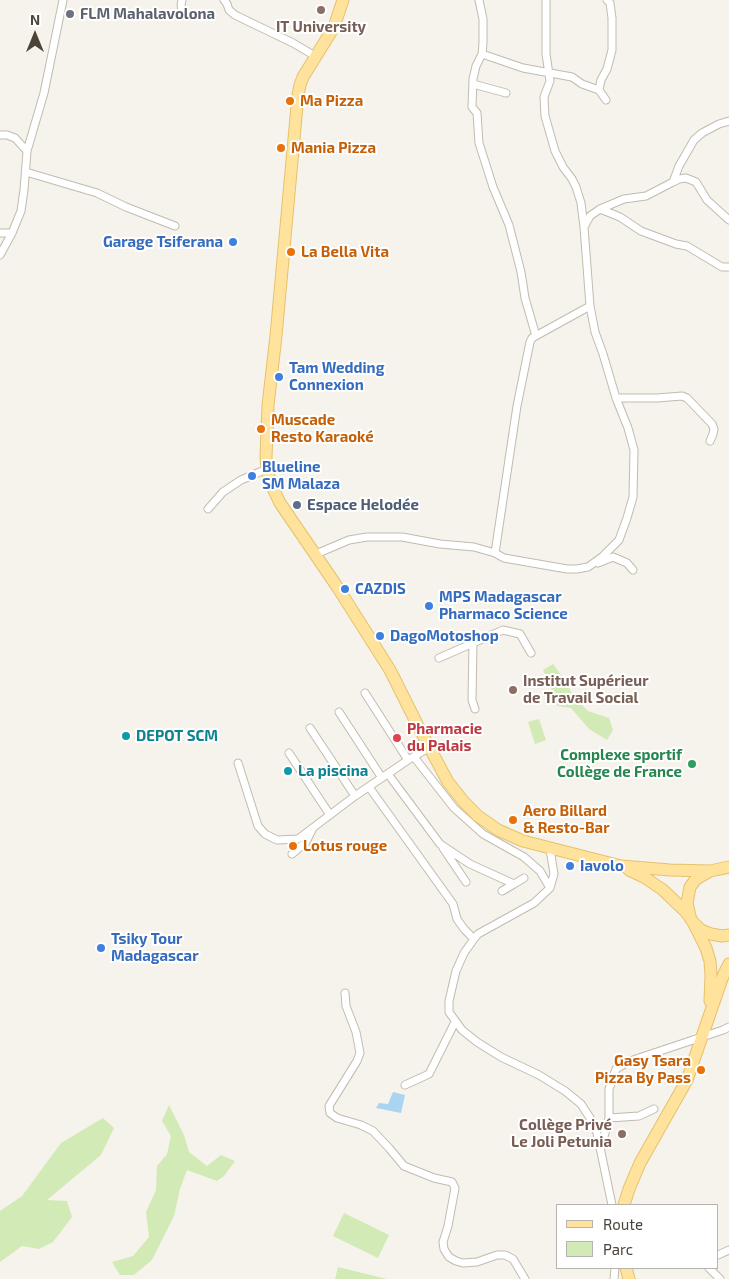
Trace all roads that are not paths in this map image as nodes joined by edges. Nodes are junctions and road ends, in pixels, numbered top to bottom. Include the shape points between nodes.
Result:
1 (63, 0) edge
2 (182, 0) edge
3 (224, 0) edge
4 (343, 0) edge
5 (479, 0) edge
6 (546, 0) edge
7 (608, 0) edge
8 (190, 16) dead end
9 (482, 54) junction
10 (315, 56) junction
11 (549, 74) junction
12 (473, 84) junction
13 (599, 90) junction
14 (506, 93) dead end
15 (606, 100) dead end
16 (729, 121) edge
17 (0, 135) edge
18 (27, 151) junction
19 (26, 172) junction
20 (673, 182) junction
21 (600, 209) junction
22 (729, 220) edge
23 (175, 226) dead end
24 (584, 227) junction
25 (0, 233) edge
26 (12, 233) junction
27 (0, 255) edge
28 (729, 268) edge
29 (590, 306) junction
30 (536, 336) junction
31 (616, 398) junction
32 (710, 441) dead end
33 (267, 469) junction
34 (208, 509) dead end
35 (316, 554) junction
36 (495, 554) junction
37 (588, 567) junction
38 (633, 570) dead end
39 (473, 643) junction
40 (532, 653) dead end
41 (439, 658) dead end
42 (365, 693) dead end
43 (475, 709) dead end
44 (339, 712) dead end
45 (310, 728) dead end
46 (430, 747) junction
47 (289, 753) dead end
48 (411, 758) junction
49 (238, 763) dead end
50 (385, 776) junction
51 (368, 786) junction
52 (355, 796) junction
53 (330, 815) junction
54 (314, 827) junction
55 (440, 844) junction
56 (550, 849) junction
57 (292, 854) dead end
58 (621, 866) junction
59 (722, 869) edge
60 (524, 878) dead end
61 (466, 882) dead end
62 (514, 884) junction
63 (550, 888) junction
64 (502, 891) dead end
65 (692, 920) junction
66 (729, 935) edge
67 (474, 939) junction
68 (729, 964) edge
69 (345, 993) dead end
70 (456, 1022) junction
71 (729, 1027) edge
72 (704, 1032) junction
73 (404, 1085) dead end
74 (654, 1109) dead end
75 (609, 1118) junction
76 (600, 1149) junction
77 (612, 1204) edge
78 (624, 1204) edge
79 (710, 1269) edge
80 (525, 1279) edge
81 (720, 1279) edge

1 - 18 street via 44,93
2 - 8 street via 182,10
3 - 10 street via 235,15
4 - 10 main road via 334,27
5 - 9 street via 483,19
6 - 11 street
7 - 13 street via 612,18 612,50
9 - 11 street
9 - 12 street
10 - 33 main road via 303,77 298,95 268,405
11 - 13 street via 572,77
11 - 24 street via 544,97 545,116 555,152 576,187
12 - 14 street
12 - 30 street via 472,107 476,113 479,143 509,225
13 - 15 street
16 - 20 street via 718,124 694,140
17 - 18 street via 15,138
18 - 19 street
19 - 23 street via 97,193
19 - 26 street via 21,211
20 - 21 street via 646,196
20 - 22 street via 686,178 696,182 707,200
21 - 24 street via 590,216
21 - 28 street via 641,231 687,246
24 - 29 street
25 - 26 street
26 - 27 street
29 - 30 street
29 - 31 street
30 - 36 street via 530,342 517,406
31 - 32 street via 687,398 712,424 714,429
31 - 37 street via 634,450 633,497 618,540
33 - 34 street via 240,480 223,492
33 - 35 main road via 280,502
35 - 36 street via 349,540 382,536 474,547
35 - 46 main road via 390,670
36 - 37 street via 568,569
37 - 38 street via 614,557
39 - 40 street via 503,630 520,634
39 - 41 street
39 - 43 street via 472,700
42 - 48 street
44 - 50 street
45 - 52 street
46 - 48 street
46 - 56 main road via 448,782 478,816 510,836
47 - 53 street
48 - 50 street
48 - 63 street via 454,808 482,834 524,857 540,871
49 - 54 street via 258,826 265,834 277,840 298,839
50 - 51 street
50 - 55 street
51 - 52 street
51 - 67 street via 453,904 457,918
52 - 53 street
53 - 54 street
54 - 57 street via 306,842
55 - 61 street
55 - 62 street via 470,864
56 - 58 main road
56 - 63 street via 554,874
58 - 59 main road
58 - 65 main road via 663,890
59 - 65 main road via 705,872 688,892 687,908
60 - 62 street
62 - 64 street
63 - 67 street via 534,903
65 - 66 main road via 701,930
65 - 72 main road via 706,948 711,975 711,996
67 - 70 street via 464,953 451,987 449,1012
68 - 72 main road
69 - 80 street via 360,1054 329,1106 330,1113 373,1131 404,1166 452,1182 454,1188 443,1242 449,1257 463,1263 505,1255 514,1259
70 - 73 street via 429,1074
70 - 76 street via 477,1042 539,1075 581,1104 592,1121
71 - 72 street
72 - 75 street via 616,1069 609,1089
72 - 78 main road via 687,1080 640,1162
74 - 75 street via 639,1116
75 - 76 street
76 - 77 street
79 - 81 street

